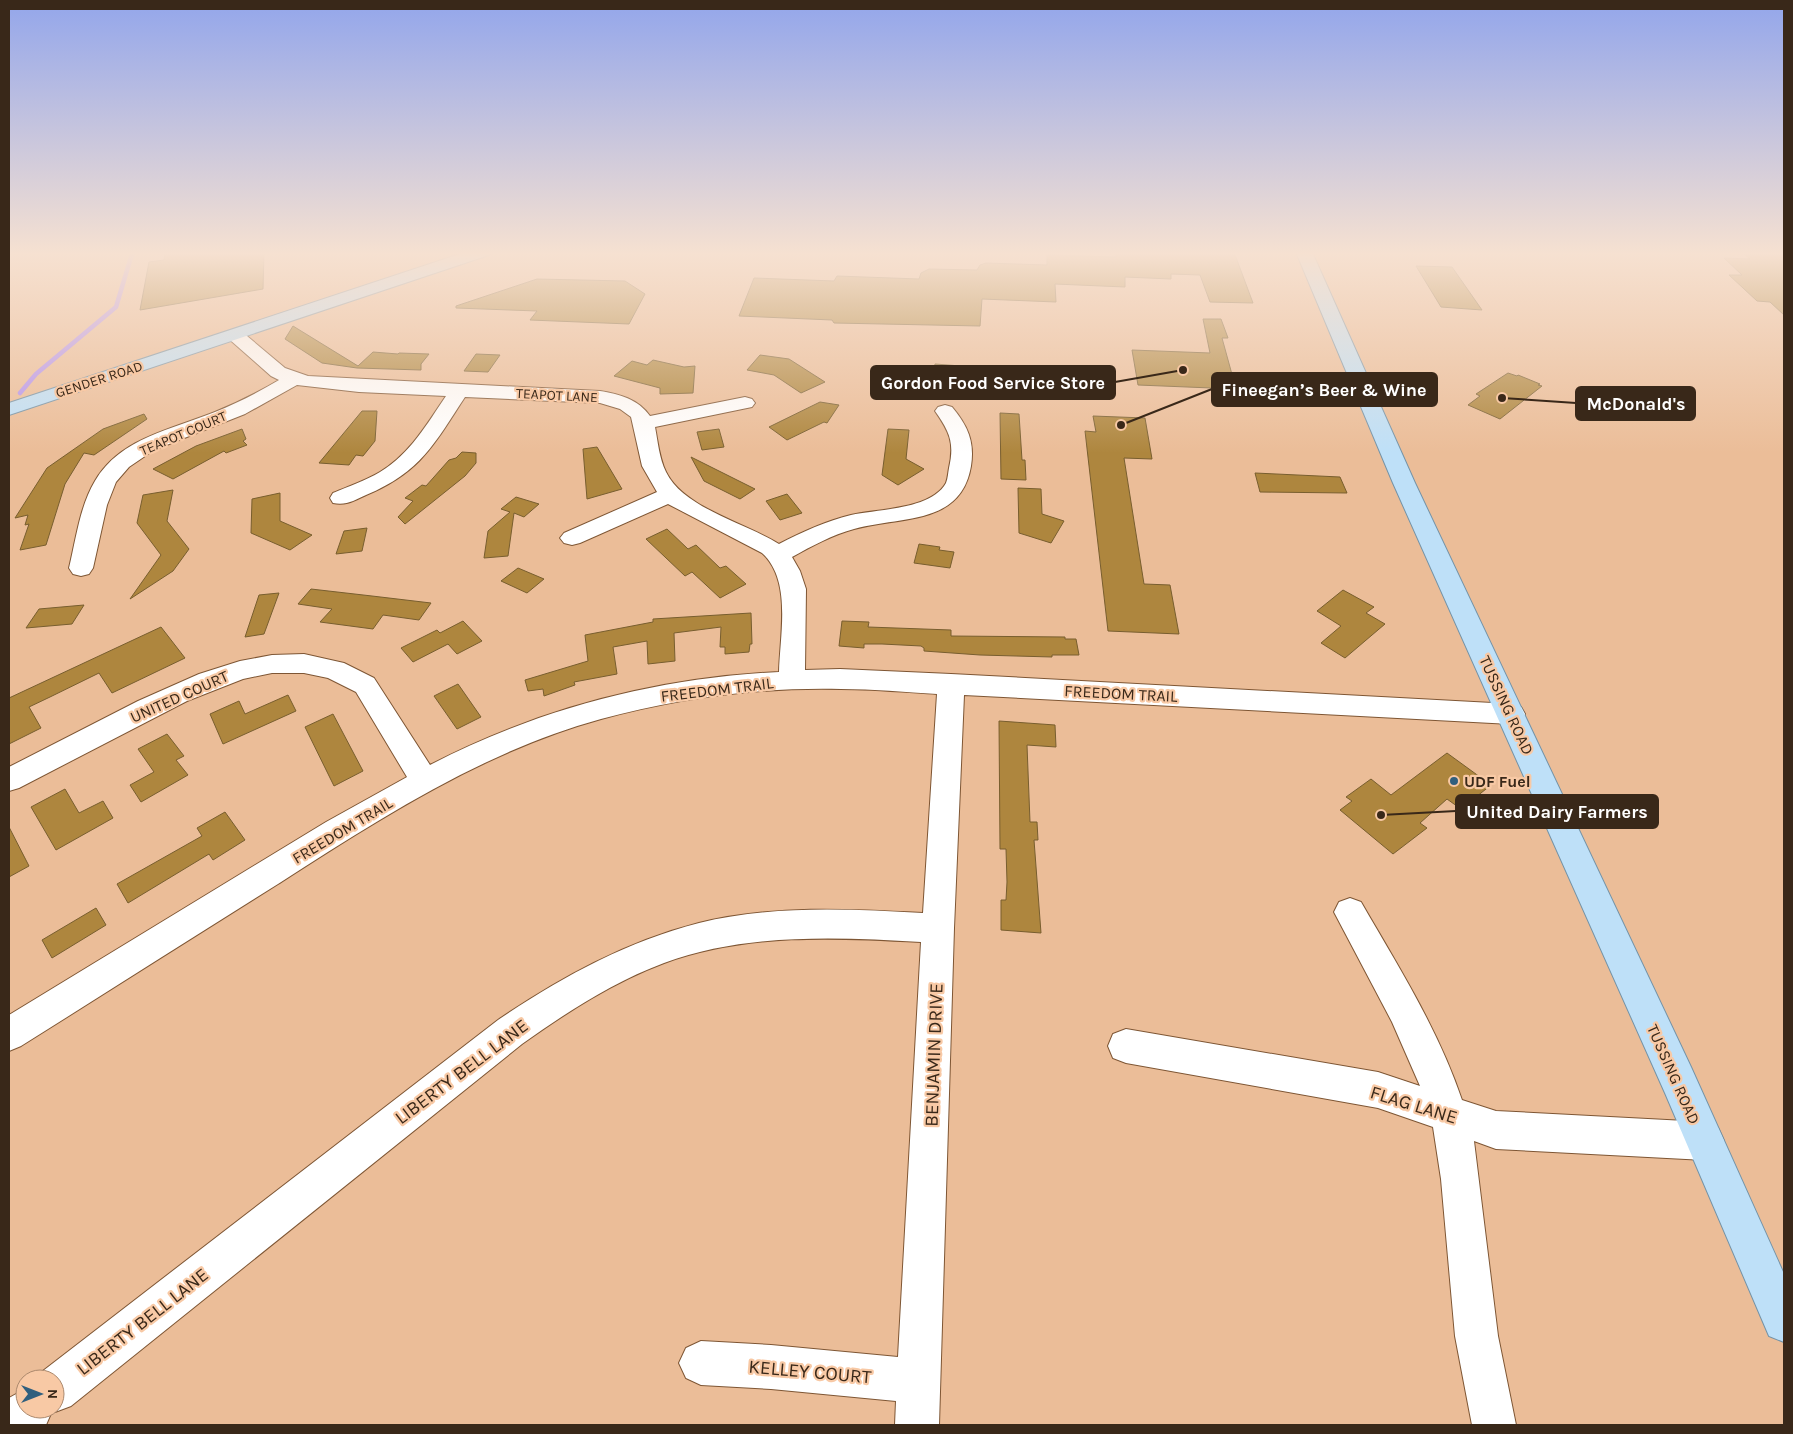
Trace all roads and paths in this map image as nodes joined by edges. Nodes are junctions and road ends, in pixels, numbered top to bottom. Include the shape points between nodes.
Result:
1 (280, 319) edge
2 (1333, 319) edge
3 (234, 334) junction
4 (294, 379) junction
5 (460, 390) junction
6 (745, 403) dead end
7 (9, 409) edge
8 (945, 411) dead end
9 (643, 422) junction
10 (669, 495) junction
11 (341, 498) dead end
12 (945, 499) junction
13 (964, 511) dead end
14 (572, 538) dead end
15 (778, 554) junction
16 (81, 568) dead end
17 (792, 680) junction
18 (951, 684) junction
19 (1511, 714) junction
20 (9, 780) edge
21 (424, 780) junction
22 (1350, 912) dead end
23 (938, 928) junction
24 (9, 1034) edge
25 (1126, 1046) dead end
26 (1448, 1114) junction
27 (1705, 1141) junction
28 (1784, 1322) edge
29 (701, 1363) dead end
30 (919, 1381) junction
31 (65, 1382) edge
32 (917, 1425) edge
33 (1494, 1425) edge

1 - 3 main road, GENDER ROAD
2 - 19 main road, TUSSING ROAD via 1404,483
3 - 4 street, TEAPOT LANE via 266,363
3 - 7 main road, GENDER ROAD
4 - 5 street, TEAPOT LANE
4 - 16 street, TEAPOT COURT via 240,410 164,439 122,462 101,489
5 - 9 street, TEAPOT LANE via 602,397 632,408
5 - 11 street via 406,463 388,476
6 - 9 street
8 - 12 street via 962,435 959,482
9 - 10 street via 652,467
10 - 14 street
10 - 15 street
12 - 13 street
12 - 15 street via 919,510 852,522
15 - 17 street via 791,576 794,589
17 - 18 street, FREEDOM TRAIL
17 - 21 street, FREEDOM TRAIL via 709,687 628,702 558,723
18 - 19 street, FREEDOM TRAIL
18 - 23 street, BENJAMIN DRIVE
19 - 27 main road, TUSSING ROAD
20 - 21 street, UNITED COURT via 198,685 254,667 293,663 326,667 354,677 365,685
21 - 24 street, FREEDOM TRAIL
22 - 26 street via 1422,1042
23 - 30 street, BENJAMIN DRIVE
23 - 31 street, LIBERTY BELL LANE via 849,923 759,926 713,934 643,956 605,973 510,1032
25 - 26 street, FLAG LANE via 1378,1090
26 - 27 street, FLAG LANE via 1496,1130
26 - 33 street via 1459,1167 1472,1316
27 - 28 main road, TUSSING ROAD
29 - 30 street, KELLEY COURT
30 - 32 street, BENJAMIN DRIVE

